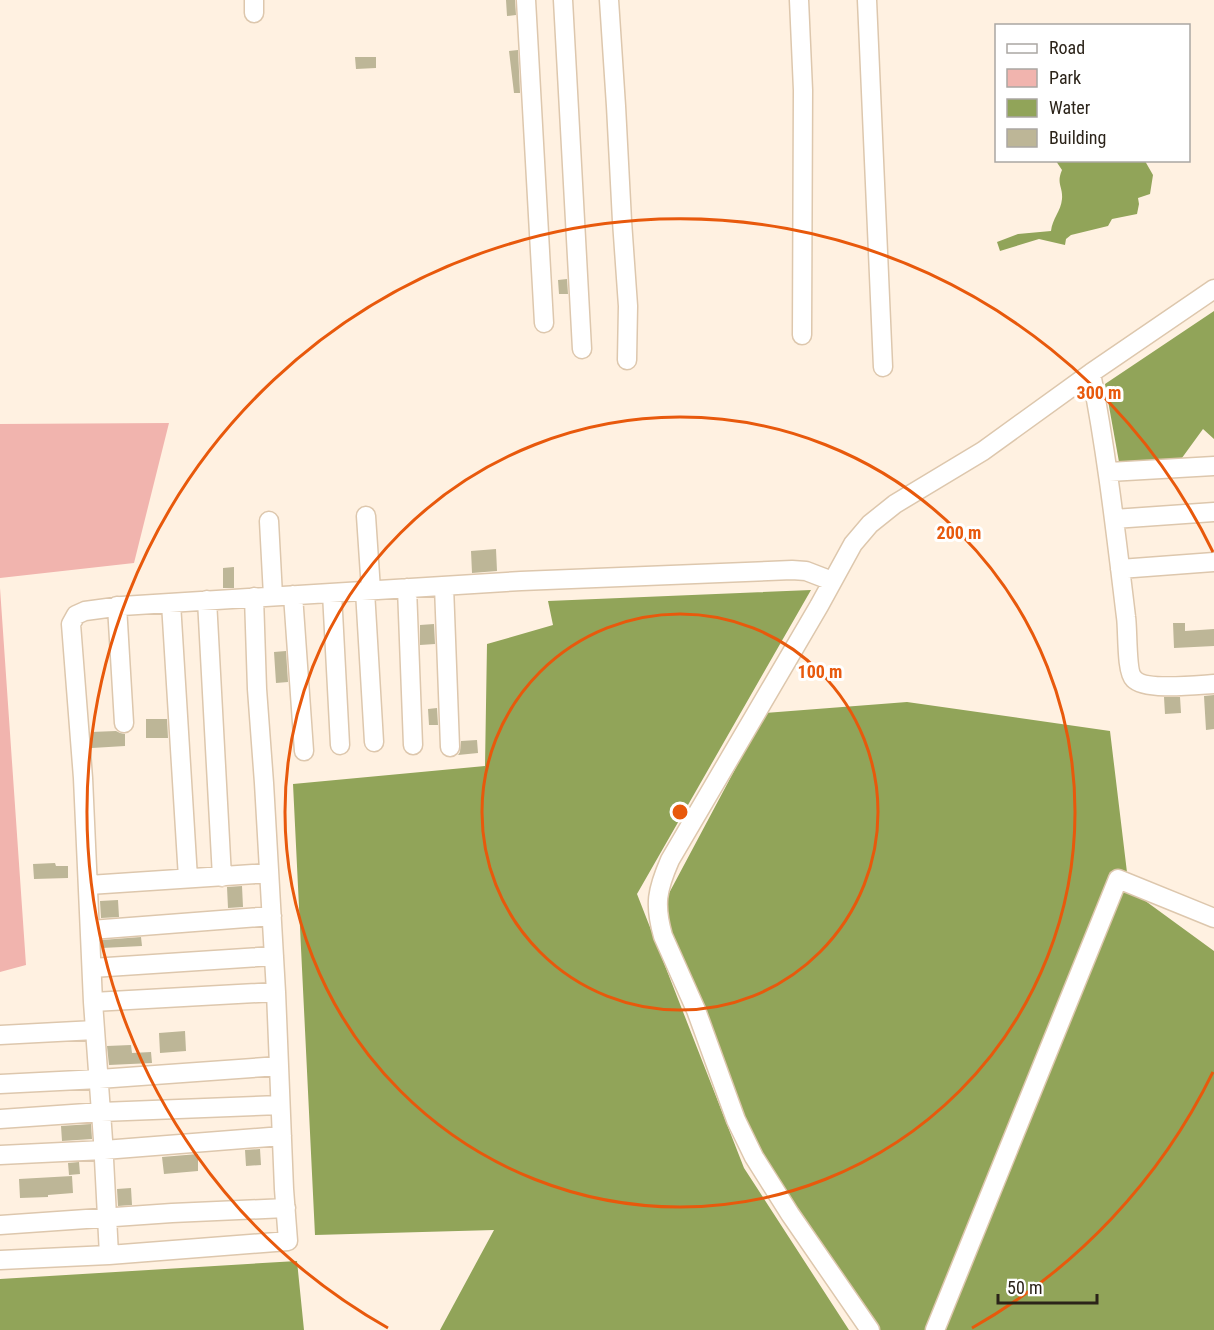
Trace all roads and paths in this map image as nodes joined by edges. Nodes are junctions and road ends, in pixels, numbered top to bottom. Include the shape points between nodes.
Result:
1 (526, 0) edge
2 (563, 0) edge
3 (609, 0) edge
4 (799, 0) edge
5 (867, 0) edge
6 (1214, 289) edge
7 (544, 323) dead end
8 (802, 335) dead end
9 (582, 349) dead end
10 (627, 360) dead end
11 (883, 367) dead end
12 (1091, 373) junction
13 (1214, 466) edge
14 (1108, 472) junction
15 (1214, 512) edge
16 (366, 516) dead end
17 (1114, 519) junction
18 (268, 521) dead end
19 (1214, 562) edge
20 (1120, 569) junction
21 (832, 580) junction
22 (444, 586) junction
23 (407, 588) junction
24 (368, 591) junction
25 (332, 593) junction
26 (293, 595) junction
27 (273, 596) junction
28 (254, 597) junction
29 (207, 600) junction
30 (171, 603) junction
31 (117, 606) junction
32 (1214, 684) edge
33 (124, 723) dead end
34 (374, 742) dead end
35 (340, 745) dead end
36 (413, 745) dead end
37 (450, 747) dead end
38 (304, 752) dead end
39 (269, 873) junction
40 (222, 877) junction
41 (188, 878) junction
42 (89, 885) junction
43 (272, 916) junction
44 (1214, 918) edge
45 (91, 930) junction
46 (274, 956) junction
47 (92, 968) junction
48 (276, 992) junction
49 (93, 1002) junction
50 (95, 1030) junction
51 (0, 1035) edge
52 (279, 1066) junction
53 (99, 1079) junction
54 (0, 1084) edge
55 (280, 1105) junction
56 (101, 1112) junction
57 (0, 1119) edge
58 (282, 1137) junction
59 (104, 1150) junction
60 (0, 1155) edge
61 (286, 1208) junction
62 (107, 1217) junction
63 (0, 1225) edge
64 (109, 1255) junction
65 (0, 1260) edge
66 (870, 1330) edge
67 (935, 1330) edge

1 - 7 street
2 - 9 street
3 - 10 street via 628,306
4 - 8 street via 803,90
5 - 11 street
6 - 12 street
12 - 14 street
12 - 21 street via 983,451 895,504 853,544
13 - 14 street
14 - 17 street
15 - 17 street
16 - 24 street
17 - 20 street
18 - 27 street
19 - 20 street
20 - 32 street via 1131,677 1149,686
21 - 22 street via 806,571 772,570
21 - 66 street via 670,860 659,885 658,899 663,936 754,1157
22 - 23 street
22 - 37 street
23 - 24 street
23 - 36 street
24 - 25 street
24 - 34 street
25 - 26 street
25 - 35 street
26 - 27 street
26 - 38 street
27 - 28 street
28 - 29 street
28 - 39 street
29 - 30 street
29 - 40 street
30 - 31 street
30 - 41 street
31 - 33 street
31 - 42 street via 85,611 76,615 72,624
39 - 40 street
39 - 43 street
40 - 41 street
41 - 42 street
42 - 45 street
43 - 45 street
43 - 46 street
44 - 67 street via 1118,879
45 - 47 street
46 - 47 street
46 - 48 street
47 - 49 street
48 - 49 street
48 - 52 street
49 - 50 street
50 - 51 street
50 - 53 street
52 - 53 street
52 - 55 street
53 - 54 street
53 - 56 street
55 - 56 street
55 - 58 street
56 - 57 street
56 - 59 street
58 - 59 street
58 - 61 street
59 - 60 street
59 - 62 street
61 - 62 street
61 - 64 street via 288,1240
62 - 63 street
62 - 64 street
64 - 65 street

